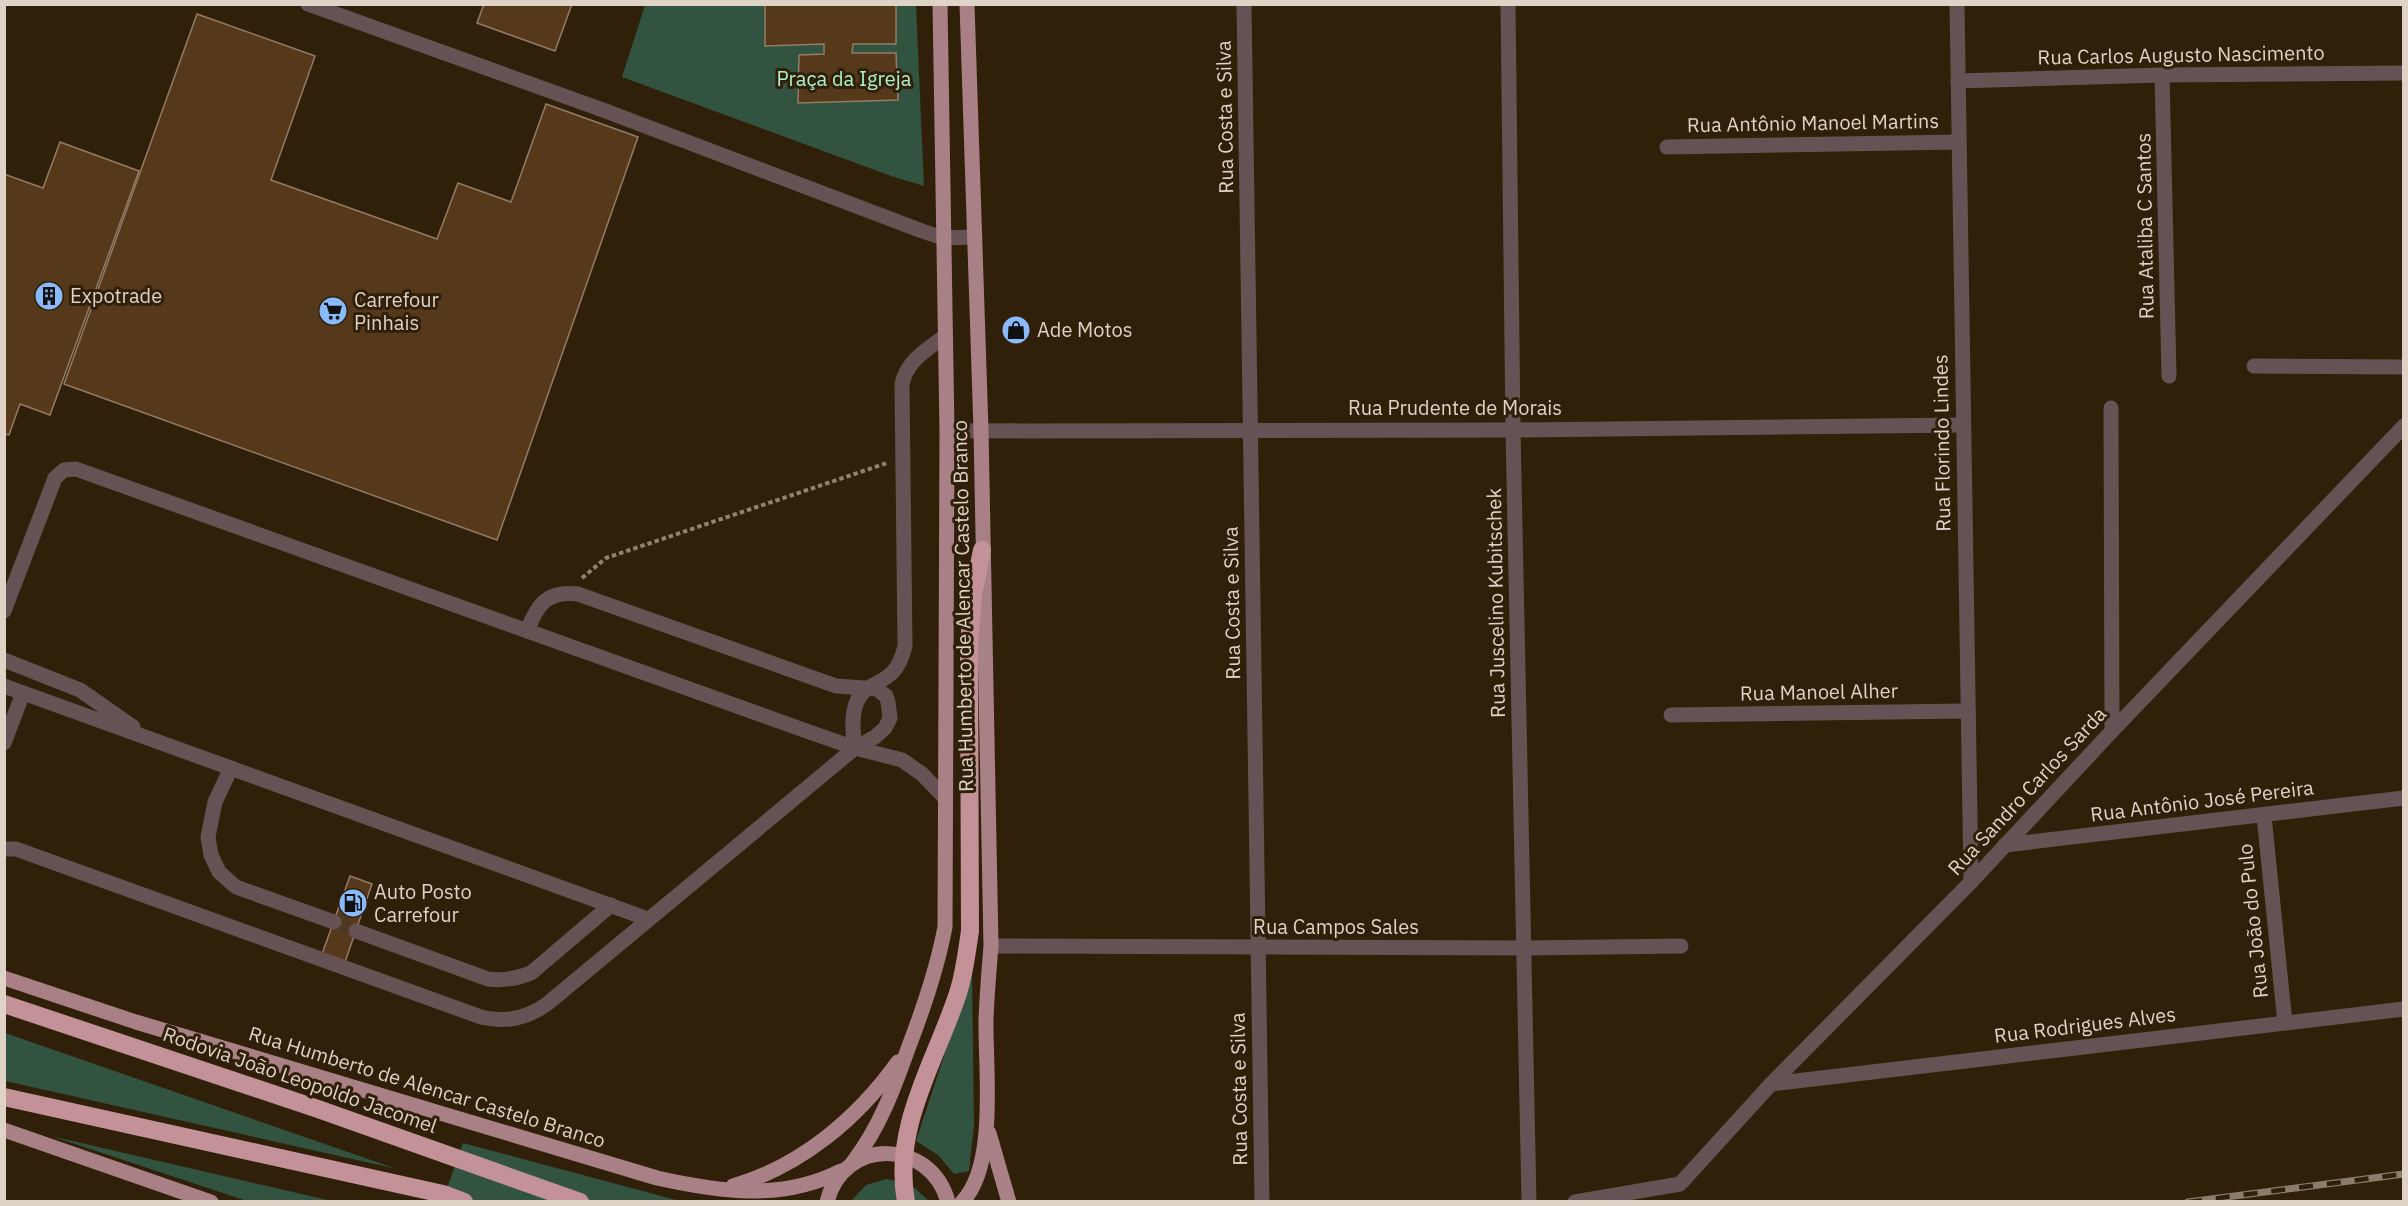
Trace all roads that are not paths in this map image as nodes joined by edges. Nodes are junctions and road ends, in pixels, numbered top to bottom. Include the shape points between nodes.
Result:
1 (308, 4) edge
2 (940, 4) edge
3 (968, 4) edge
4 (1244, 4) edge
5 (1508, 4) edge
6 (1957, 4) edge
7 (2403, 73) edge
8 (2162, 75) junction
9 (1958, 81) junction
10 (1959, 142) junction
11 (1666, 147) dead end
12 (975, 237) junction
13 (944, 238) junction
14 (945, 336) junction
15 (2254, 366) dead end
16 (2403, 367) edge
17 (2169, 376) dead end
18 (2111, 408) dead end
19 (1963, 425) junction
20 (2403, 426) edge
21 (981, 430) junction
22 (1251, 430) junction
23 (1513, 430) junction
24 (947, 431) junction
25 (982, 549) junction
26 (4, 611) edge
27 (527, 631) junction
28 (4, 660) edge
29 (4, 686) edge
30 (868, 688) junction
31 (23, 693) junction
32 (1967, 711) junction
33 (1671, 715) dead end
34 (2112, 731) junction
35 (150, 739) junction
36 (4, 742) edge
37 (855, 748) junction
38 (231, 768) junction
39 (945, 798) junction
40 (2403, 798) edge
41 (2264, 816) junction
42 (2006, 844) junction
43 (4, 849) edge
44 (1971, 882) junction
45 (611, 905) junction
46 (648, 918) junction
47 (334, 922) tunnel mouth
48 (356, 931) tunnel mouth
49 (991, 946) junction
50 (1681, 946) dead end
51 (1257, 948) junction
52 (1525, 948) junction
53 (7, 978) edge
54 (4, 1004) edge
55 (2403, 1009) edge
56 (2285, 1023) junction
57 (909, 1046) junction
58 (1771, 1084) junction
59 (4, 1097) edge
60 (987, 1122) junction
61 (4, 1130) edge
62 (847, 1167) junction
63 (719, 1189) junction
64 (211, 1202) edge
65 (464, 1202) edge
66 (580, 1202) edge
67 (827, 1202) edge
68 (906, 1202) edge
69 (948, 1202) edge
70 (962, 1202) edge
71 (1009, 1202) edge
72 (1262, 1202) edge
73 (1528, 1202) edge
74 (1575, 1202) edge

1 - 13 street
2 - 13 main road, Rua Humberto de Alencar Castelo Branco
3 - 12 main road, Rua Humberto de Alencar Castelo Branco
4 - 22 street, Rua Costa e Silva
5 - 23 street, Rua Juscelino Kubitschek
6 - 9 street, Rua Florindo Lindes
7 - 8 street, Rua Carlos Augusto Nascimento
8 - 9 street, Rua Carlos Augusto Nascimento
8 - 17 street, Rua Ataliba C Santos
9 - 10 street, Rua Florindo Lindes
10 - 11 street, Rua Antônio Manoel Martins
10 - 19 street, Rua Florindo Lindes
12 - 13 street
12 - 21 main road, Rua Humberto de Alencar Castelo Branco
13 - 14 main road, Rua Humberto de Alencar Castelo Branco
14 - 24 main road, Rua Humberto de Alencar Castelo Branco
14 - 30 street via 908,366 902,384 905,646 893,674
15 - 16 street
18 - 34 street
19 - 23 street, Rua Prudente de Morais
19 - 32 street, Rua Florindo Lindes
20 - 34 street, Rua Sandro Carlos Sarda
21 - 22 street, Rua Prudente de Morais
21 - 24 street, Rua Prudente de Morais
21 - 25 main road, Rua Humberto de Alencar Castelo Branco
22 - 23 street, Rua Prudente de Morais
22 - 51 street, Rua Costa e Silva
23 - 52 street, Rua Juscelino Kubitschek
24 - 39 main road, Rua Humberto de Alencar Castelo Branco
25 - 49 main road, Rua Humberto de Alencar Castelo Branco
25 - 68 highway, bridge via 969,643 967,951 959,989 911,1113 902,1165
26 - 27 street via 52,484 59,473 70,469 83,470
27 - 30 street via 538,607 564,593 590,598 836,686
27 - 37 street
28 - 35 street via 80,690
29 - 31 street
30 - 37 street via 853,714
30 - 37 street via 878,689 886,696 890,718 881,733
31 - 35 street
31 - 36 street
32 - 33 street, Rua Manoel Alher
32 - 44 street, Rua Florindo Lindes
34 - 42 street, Rua Sandro Carlos Sarda
35 - 38 street
37 - 39 street via 891,756 912,766
37 - 46 street
38 - 45 street
38 - 47 street via 215,802 208,837 219,872 236,887
39 - 57 main road, Rua Humberto de Alencar Castelo Branco via 945,927 931,988
40 - 41 street, Rua Antônio José Pereira
41 - 42 street, Rua Antônio José Pereira
41 - 56 street, Rua João do Pulo
42 - 44 street, Rua Sandro Carlos Sarda
43 - 46 street via 16,849 495,1020 518,1019 541,1008
44 - 58 street, Rua Sandro Carlos Sarda
45 - 46 street
45 - 48 street via 531,973 516,979 488,979
49 - 51 street, Rua Campos Sales
49 - 60 main road, Rua Humberto de Alencar Castelo Branco via 986,1019
50 - 52 street, Rua Campos Sales
51 - 52 street, Rua Campos Sales
51 - 72 street, Rua Costa e Silva
52 - 73 street, Rua Juscelino Kubitschek
53 - 63 main road, Rua Humberto de Alencar Castelo Branco via 532,1142 657,1178
54 - 66 highway, Rodovia João Leopoldo Jacomel
55 - 56 street, Rua Rodrigues Alves
56 - 58 street, Rua Rodrigues Alves
57 - 62 main road, Rua Humberto de Alencar Castelo Branco via 892,1095 873,1133
57 - 63 main road via 854,1114 803,1155 767,1174
58 - 74 street, Rua Sandro Carlos Sarda via 1680,1184
59 - 65 highway via 443,1194
60 - 70 main road, Rua Humberto de Alencar Castelo Branco via 978,1173
60 - 71 main road
61 - 64 main road
62 - 63 main road, Rua Humberto de Alencar Castelo Branco via 806,1186 789,1189
62 - 67 main road via 831,1186
62 - 69 main road via 865,1156 911,1158 935,1174 944,1186

